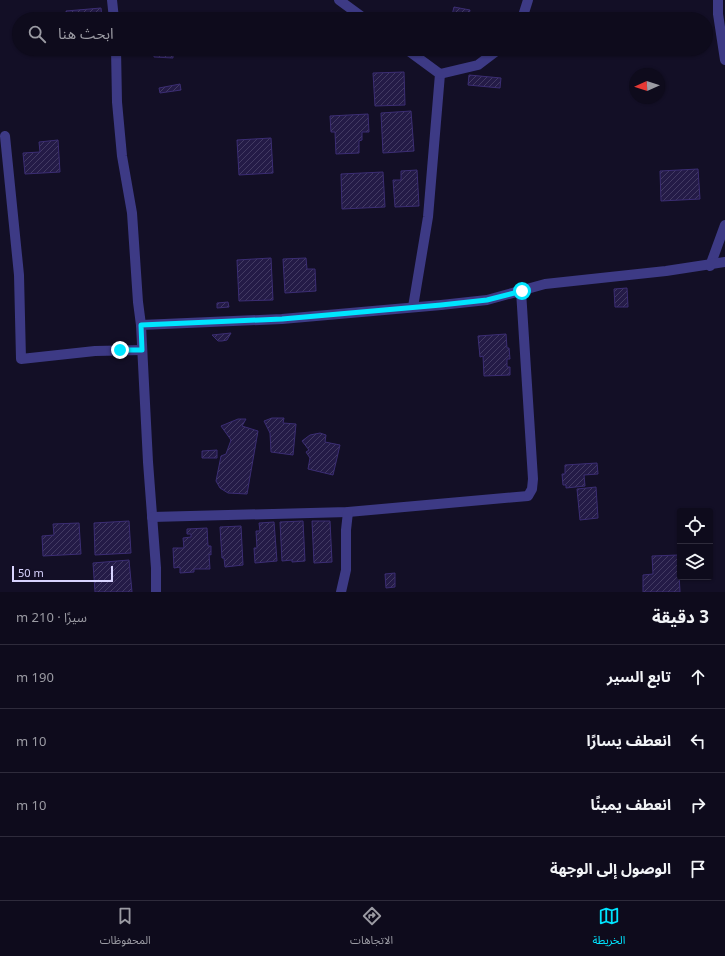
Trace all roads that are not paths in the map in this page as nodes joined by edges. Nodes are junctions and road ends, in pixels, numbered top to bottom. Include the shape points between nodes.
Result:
1 (112, 0) edge
2 (339, 0) edge
3 (528, 0) edge
4 (718, 0) edge
5 (113, 12) edge
6 (355, 12) edge
7 (524, 12) edge
8 (116, 56) edge
9 (416, 56) edge
10 (490, 56) edge
11 (725, 60) edge
12 (440, 74) junction
13 (5, 136) dead end
14 (725, 226) edge
15 (725, 262) edge
16 (710, 266) junction
17 (522, 291) junction
18 (413, 307) junction
19 (141, 325) junction
20 (142, 350) junction
21 (348, 512) junction
22 (152, 517) junction
23 (156, 592) edge
24 (341, 592) edge

1 - 5 street
2 - 6 street
3 - 7 street
4 - 11 street
8 - 19 street via 117,102 122,156 132,213
9 - 12 street
10 - 12 street via 478,65
12 - 18 street via 428,217
13 - 20 street via 19,275 20,359 95,351
14 - 16 street
15 - 16 street
16 - 17 street via 545,284
17 - 18 street via 487,300
17 - 21 street via 533,479 528,496
18 - 19 street via 282,319
19 - 20 street
20 - 22 street
21 - 22 street
21 - 24 street via 346,570
22 - 23 street

